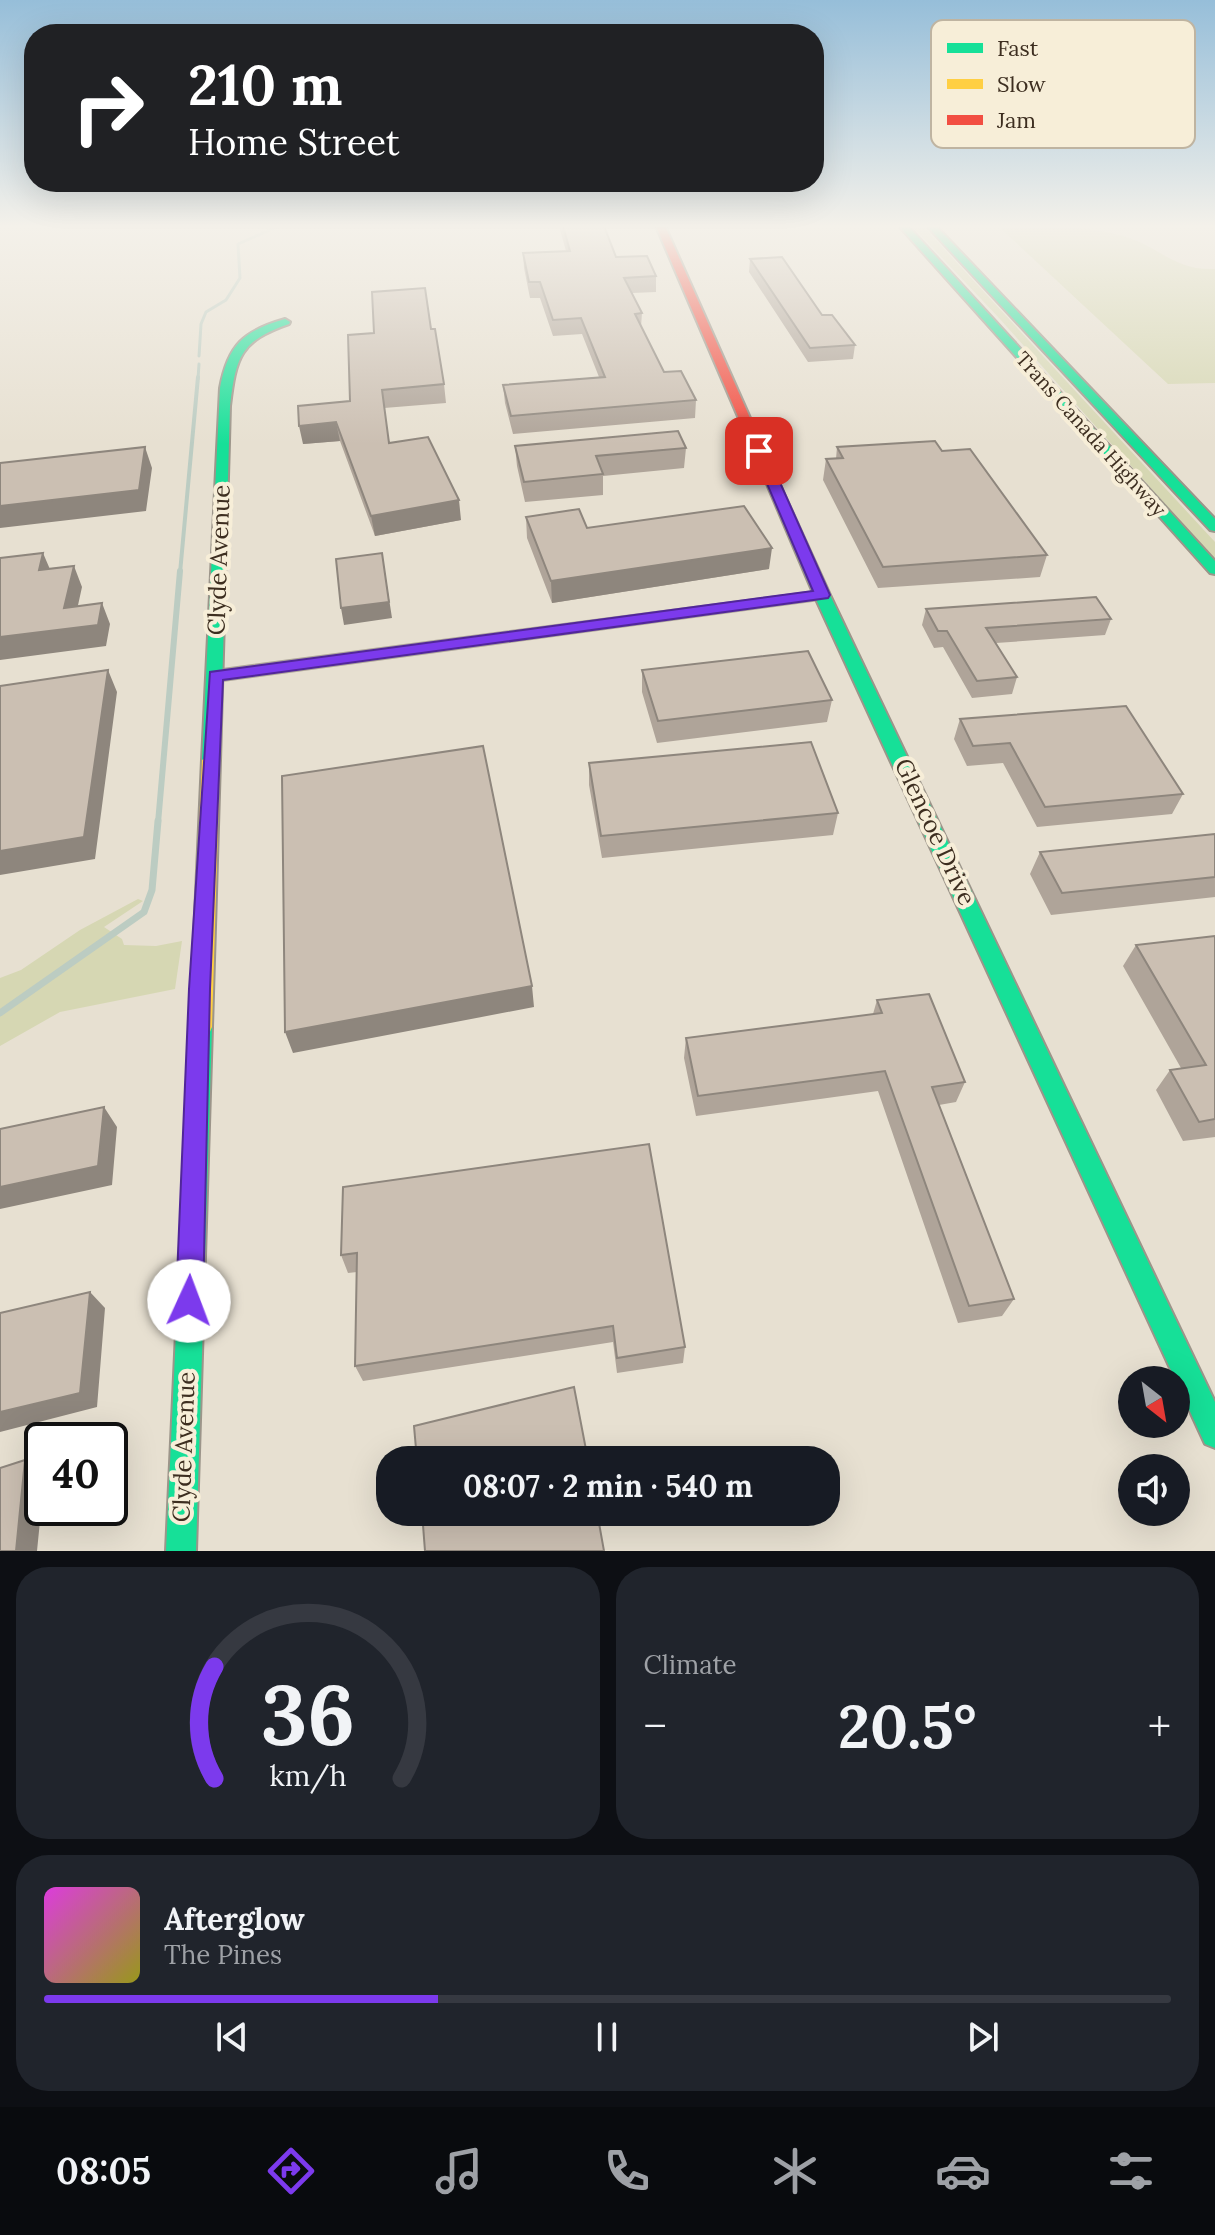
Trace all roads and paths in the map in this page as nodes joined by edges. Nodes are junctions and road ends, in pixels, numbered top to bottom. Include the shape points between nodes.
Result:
1 (692, 298) edge
2 (969, 298) edge
3 (1001, 298) edge
4 (285, 322) dead end
5 (1215, 527) edge
6 (1215, 570) edge
7 (822, 595) junction
8 (215, 676) junction
9 (1215, 1434) edge
10 (181, 1551) edge

1 - 7 main road, Glencoe Drive
2 - 6 main road, Trans Canada Highway
3 - 5 main road, Trans Canada Highway
4 - 8 main road, Clyde Avenue via 237,344 227,374
7 - 8 street
7 - 9 main road, Glencoe Drive
8 - 10 main road, Clyde Avenue

